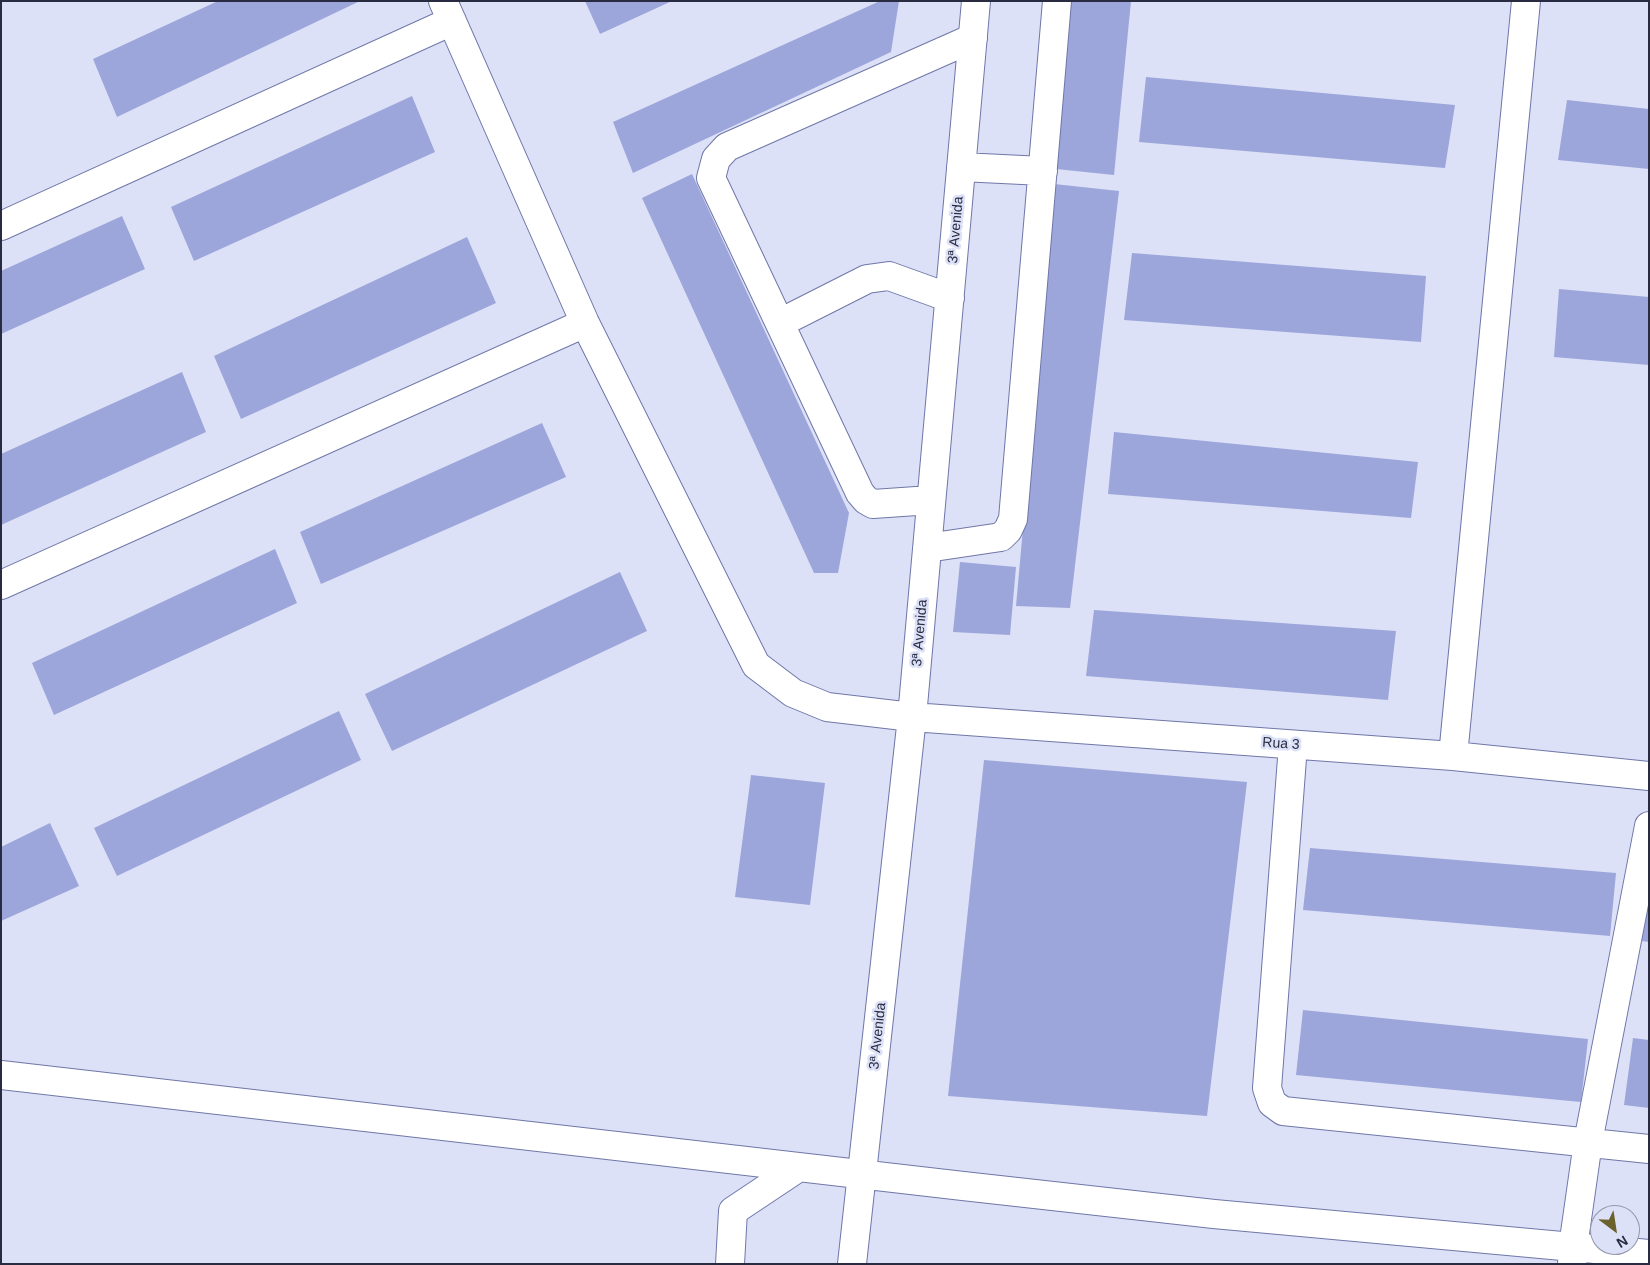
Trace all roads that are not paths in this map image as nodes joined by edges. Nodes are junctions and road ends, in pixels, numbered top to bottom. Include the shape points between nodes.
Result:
1 (976, 1) edge
2 (1058, 1) edge
3 (1526, 1) edge
4 (447, 11) edge
5 (973, 38) junction
6 (961, 167) junction
7 (1043, 171) junction
8 (1, 226) edge
9 (950, 298) junction
10 (585, 323) junction
11 (780, 323) junction
12 (931, 500) junction
13 (928, 548) junction
14 (1, 585) edge
15 (912, 717) junction
16 (1293, 745) junction
17 (1453, 756) junction
18 (1649, 776) edge
19 (1649, 826) edge
20 (1, 1075) edge
21 (1588, 1142) junction
22 (1649, 1149) edge
23 (799, 1167) junction
24 (863, 1175) junction
25 (1649, 1254) edge
26 (1572, 1255) edge
27 (730, 1264) edge
28 (852, 1264) edge

1 - 5 street, 3ª Avenida
2 - 7 street
3 - 17 street
4 - 8 street
4 - 10 street, Rua 3
5 - 6 street, 3ª Avenida
5 - 11 street via 727,147 716,159 711,178
6 - 7 street
6 - 9 street, 3ª Avenida
7 - 13 street via 1013,519 1001,537
9 - 11 street via 889,276 867,279
9 - 12 street, 3ª Avenida
10 - 14 street
10 - 15 street, Rua 3 via 756,665 793,693 827,707
11 - 12 street via 860,493 872,504
12 - 13 street, 3ª Avenida
13 - 15 street, 3ª Avenida
15 - 16 street, Rua 3
15 - 24 street, 3ª Avenida
16 - 17 street, Rua 3
16 - 21 street via 1267,1088 1272,1103 1283,1111
17 - 18 street, Rua 3
19 - 21 street
20 - 23 street
21 - 22 street
21 - 26 street
23 - 24 street
23 - 27 street via 733,1211
24 - 26 street
24 - 28 street, 3ª Avenida
25 - 26 street

